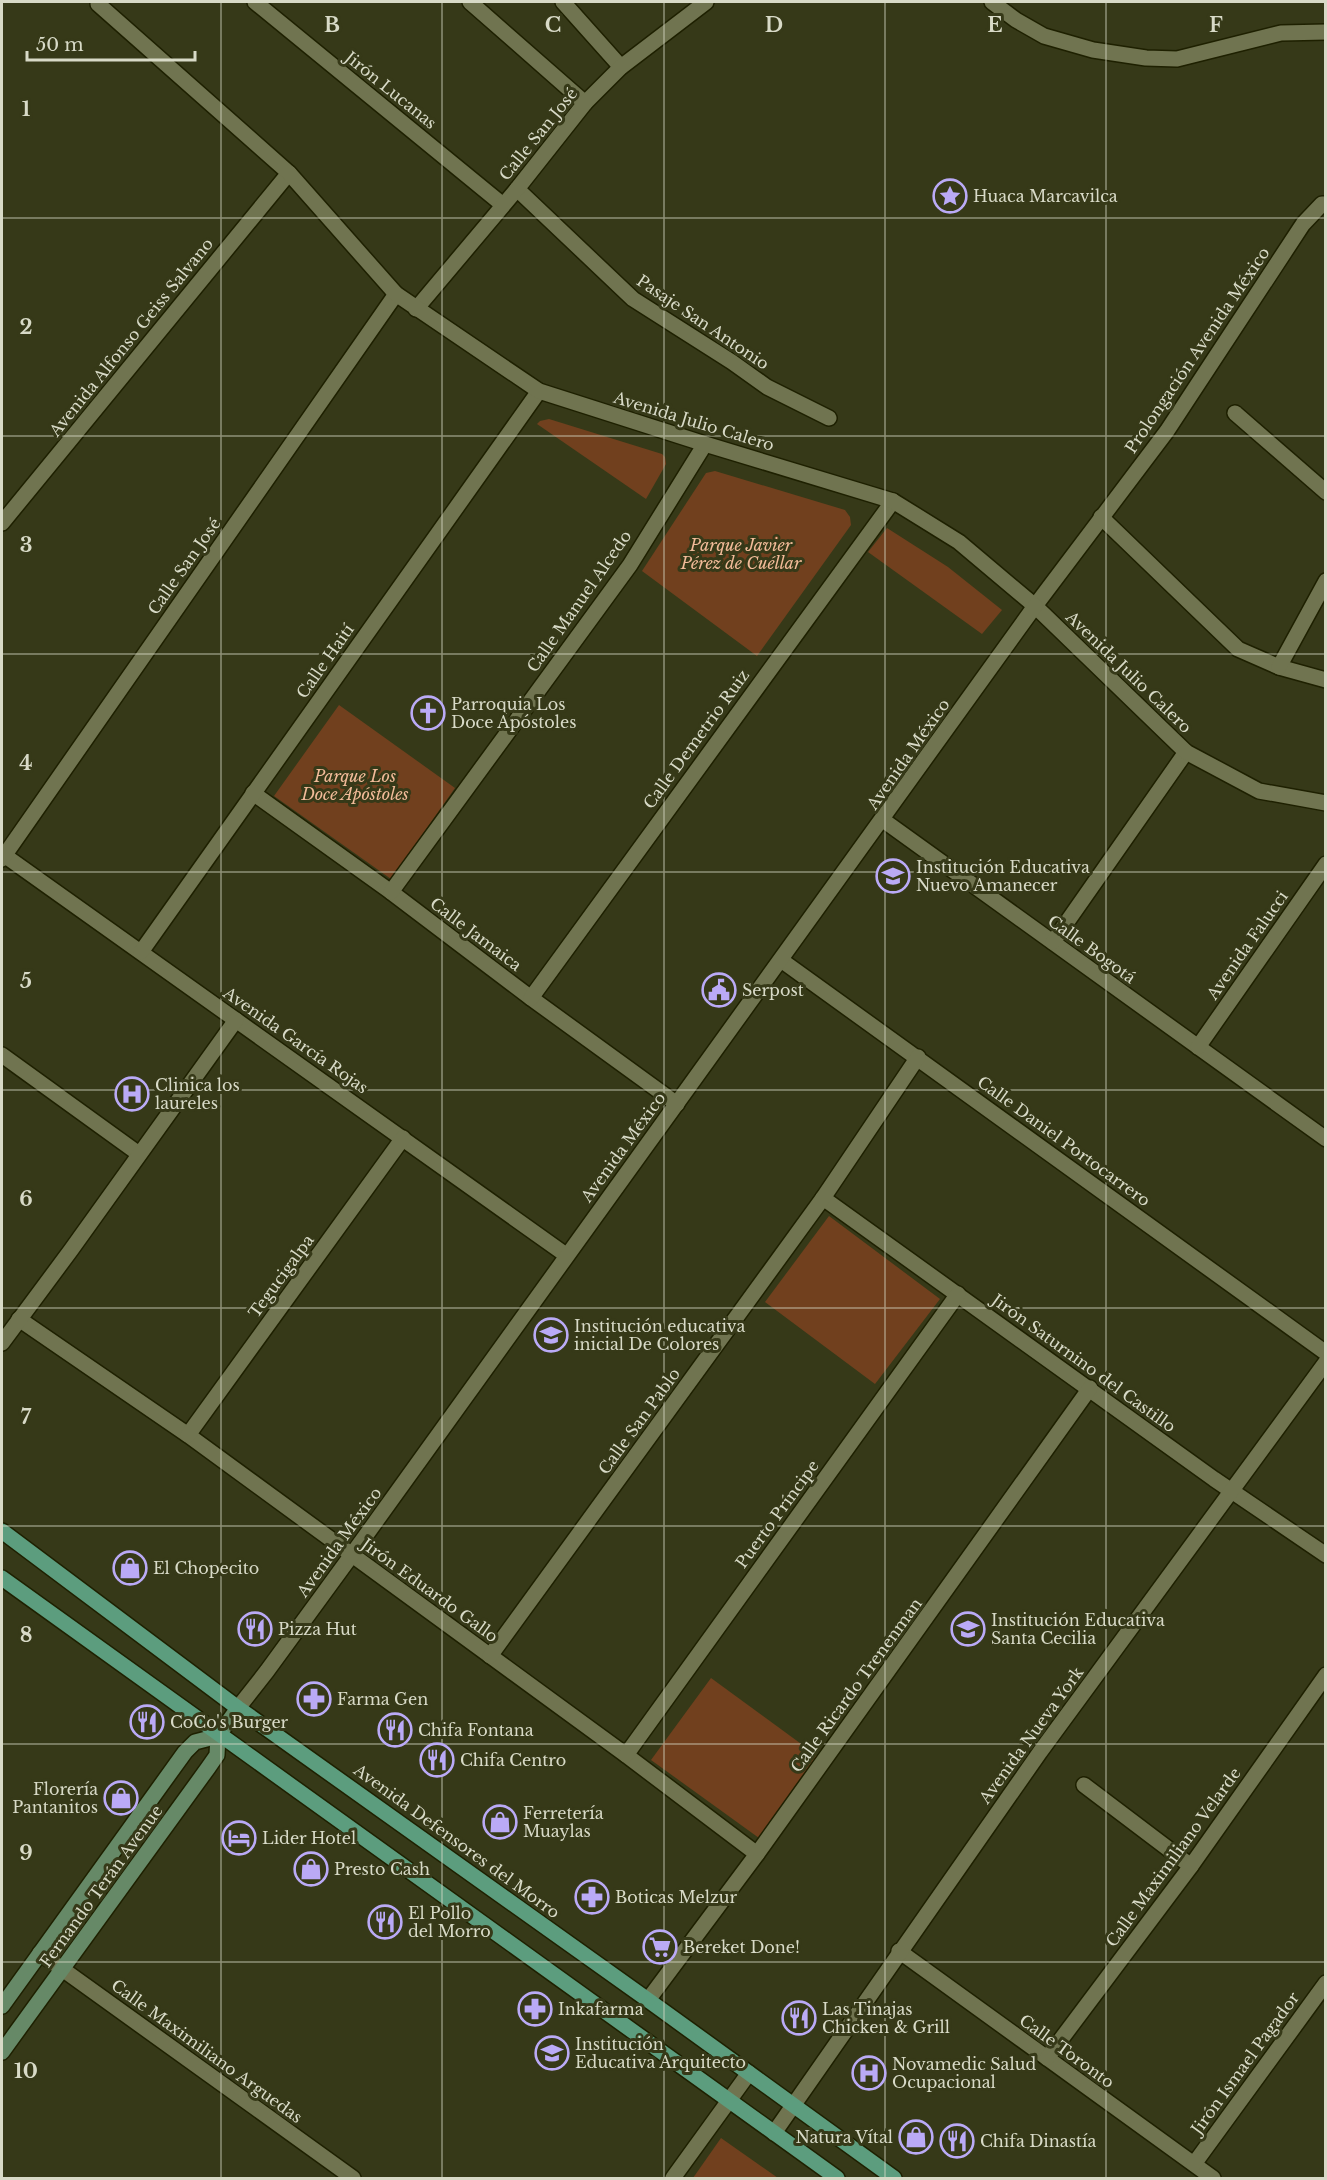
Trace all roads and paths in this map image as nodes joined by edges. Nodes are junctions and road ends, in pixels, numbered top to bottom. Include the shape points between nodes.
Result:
1 (98, 2) edge
2 (255, 2) edge
3 (470, 2) edge
4 (563, 2) edge
5 (706, 2) edge
6 (992, 2) edge
7 (1326, 32) edge
8 (621, 67) junction
9 (585, 103) junction
10 (289, 173) junction
11 (517, 189) junction
12 (1326, 204) edge
13 (503, 205) junction
14 (396, 294) junction
15 (417, 309) junction
16 (539, 391) junction
17 (1235, 413) dead end
18 (829, 418) dead end
19 (705, 444) junction
20 (1326, 492) edge
21 (892, 501) junction
22 (1101, 517) junction
23 (2, 523) edge
24 (1326, 581) edge
25 (1035, 606) junction
26 (1279, 667) junction
27 (1326, 680) edge
28 (1186, 752) junction
29 (254, 793) junction
30 (1326, 802) edge
31 (883, 820) junction
32 (3, 857) edge
33 (1326, 864) edge
34 (391, 892) junction
35 (1053, 942) junction
36 (141, 952) junction
37 (781, 960) junction
38 (531, 999) junction
39 (236, 1020) junction
40 (1195, 1045) junction
41 (2, 1055) edge
42 (918, 1057) junction
43 (677, 1104) junction
44 (403, 1138) junction
45 (1326, 1139) edge
46 (139, 1154) junction
47 (823, 1198) junction
48 (566, 1255) junction
49 (958, 1294) junction
50 (19, 1319) junction
51 (2, 1343) edge
52 (1326, 1353) edge
53 (1326, 1362) edge
54 (1090, 1388) junction
55 (188, 1435) junction
56 (1232, 1490) junction
57 (2, 1531) edge
58 (351, 1556) junction
59 (1326, 1556) edge
60 (2, 1578) edge
61 (490, 1656) junction
62 (1326, 1675) edge
63 (238, 1708) junction
64 (218, 1736) junction
65 (626, 1755) junction
66 (1084, 1785) dead end
67 (757, 1854) junction
68 (1191, 1866) junction
69 (899, 1951) junction
70 (40, 1953) junction
71 (63, 1969) junction
72 (1326, 1983) edge
73 (648, 2000) junction
74 (2, 2006) edge
75 (2, 2052) edge
76 (1047, 2058) junction
77 (749, 2073) junction
78 (730, 2100) junction
79 (794, 2105) junction
80 (774, 2133) junction
81 (1194, 2164) junction
82 (353, 2178) edge
83 (673, 2178) edge
84 (837, 2178) edge
85 (894, 2178) edge
86 (1213, 2178) edge

1 - 10 street, Avenida Julio Calero
2 - 13 street, Jirón Lucanas
3 - 9 street
4 - 8 street
5 - 8 street, Calle San José
6 - 7 street via 1044,36 1093,50 1146,58 1177,59 1281,33
8 - 9 street, Calle San José
9 - 11 street, Calle San José
10 - 14 street, Avenida Julio Calero
10 - 23 street, Avenida Alfonso Geiss Salvano
11 - 13 street, Calle San José
11 - 18 street, Pasaje San Antonio via 633,299 767,387
12 - 22 street, Prolongación Avenida México via 1303,224 1167,431
13 - 15 street, Calle San José
14 - 15 street, Avenida Julio Calero
14 - 32 street, Calle San José
15 - 16 street, Avenida Julio Calero
16 - 19 street, Avenida Julio Calero
16 - 29 street, Calle Haití
17 - 20 street
19 - 21 street, Avenida Julio Calero
19 - 34 street, Calle Manuel Alcedo via 630,565
21 - 25 street, Avenida Julio Calero via 959,542
21 - 38 street, Calle Demetrio Ruiz
22 - 25 street, Prolongación Avenida México
22 - 26 street via 1238,649
24 - 26 street
25 - 28 street, Avenida Julio Calero
25 - 31 street, Avenida México
26 - 27 street
28 - 30 street, Avenida Julio Calero via 1259,791
28 - 35 street
29 - 34 street, Calle Jamaica
29 - 36 street, Calle Haití
31 - 35 street, Calle Bogotá
31 - 37 street, Avenida México
32 - 36 street, Avenida García Rojas
33 - 40 street, Avenida Falucci
34 - 38 street, Calle Jamaica
35 - 40 street, Calle Bogotá
36 - 39 street, Avenida García Rojas
37 - 42 street, Calle Daniel Portocarrero
37 - 43 street, Avenida México
38 - 43 street, Calle Jamaica
39 - 44 street, Avenida García Rojas
39 - 46 street
40 - 45 street, Calle Bogotá
41 - 46 street
42 - 47 street, Calle San Pablo
42 - 52 street, Calle Daniel Portocarrero
43 - 48 street, Avenida México
44 - 48 street, Avenida García Rojas
44 - 55 street, Tegucigalpa
46 - 50 street
47 - 49 street, Jirón Saturnino del Castillo
47 - 61 street, Calle San Pablo
48 - 58 street, Avenida México
49 - 54 street, Jirón Saturnino del Castillo
49 - 65 street, Puerto Príncipe
50 - 51 street
50 - 55 street, Jirón Eduardo Gallo
53 - 56 street, Avenida Nueva York
54 - 56 street, Jirón Saturnino del Castillo
54 - 67 street, Calle Ricardo Trenenman
55 - 58 street, Jirón Eduardo Gallo
56 - 59 street, Jirón Saturnino del Castillo
56 - 69 street, Avenida Nueva York
57 - 63 main road, Avenida Defensores del Morro
58 - 61 street, Jirón Eduardo Gallo
58 - 63 street, Avenida México
60 - 64 main road
61 - 65 street, Jirón Eduardo Gallo
62 - 68 street, Calle Maximiliano Velarde
63 - 64 main road, Fernando Terán Avenue
63 - 73 main road, Avenida Defensores del Morro
64 - 70 main road, Fernando Terán Avenue via 195,1742 185,1752
64 - 71 main road, Fernando Terán Avenue via 217,1755
64 - 78 main road
65 - 67 street, Jirón Eduardo Gallo
66 - 68 street
67 - 73 street, Calle Ricardo Trenenman
68 - 76 street, Calle Maximiliano Velarde
69 - 76 street, Calle Toronto
69 - 79 street, Avenida Nueva York
70 - 71 street, Calle Maximiliano Arguedas
70 - 74 main road, Fernando Terán Avenue
71 - 75 main road, Fernando Terán Avenue
71 - 82 street, Calle Maximiliano Arguedas
72 - 81 street, Jirón Ismael Pagador
73 - 77 main road, Avenida Defensores del Morro
76 - 81 street, Calle Toronto
77 - 78 street
77 - 79 main road, Avenida Defensores del Morro
78 - 80 main road
78 - 83 street
79 - 80 street, Avenida Nueva York
79 - 85 main road, Avenida Defensores del Morro
80 - 84 main road
81 - 86 street, Calle Toronto

